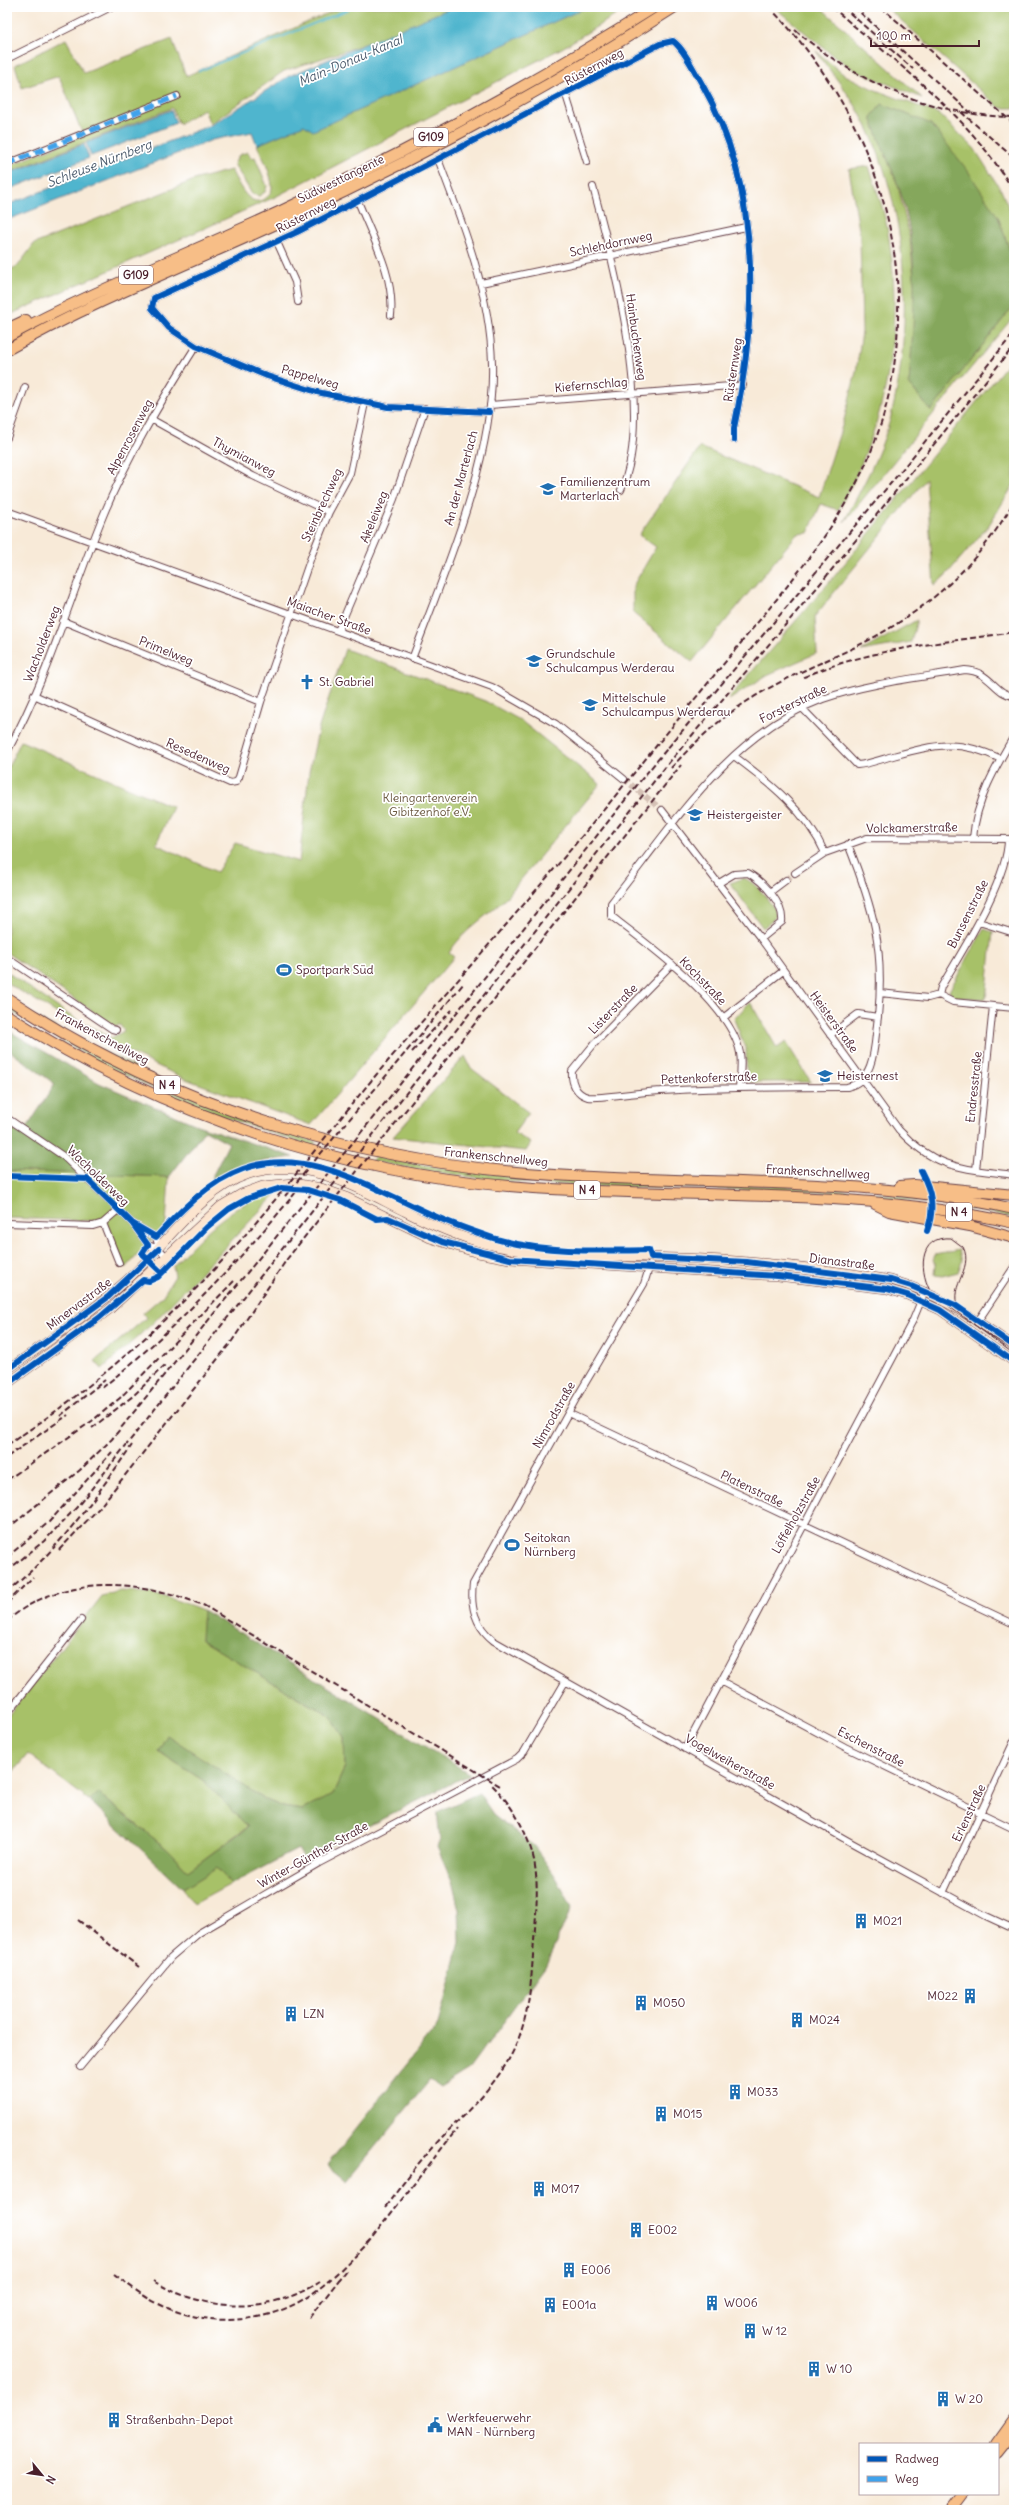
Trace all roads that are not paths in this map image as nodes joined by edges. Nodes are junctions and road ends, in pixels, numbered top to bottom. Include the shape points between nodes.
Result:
1 (111, 7) edge
2 (655, 7) edge
3 (674, 7) edge
4 (7, 59) edge
5 (566, 95) junction
6 (178, 96) dead end
7 (438, 159) junction
8 (586, 162) dead end
9 (7, 164) edge
10 (594, 187) dead end
11 (358, 201) junction
12 (746, 227) junction
13 (277, 242) junction
14 (611, 255) junction
15 (481, 283) junction
16 (153, 302) joint
17 (298, 302) dead end
18 (75, 303) junction
19 (391, 315) dead end
20 (7, 329) edge
21 (7, 338) edge
22 (196, 346) junction
23 (10, 349) edge
24 (743, 385) junction
25 (25, 387) dead end
26 (632, 392) junction
27 (365, 404) junction
28 (425, 408) junction
29 (489, 409) junction
30 (151, 418) junction
31 (7, 438) edge
32 (734, 440) dead end
33 (621, 490) dead end
34 (7, 511) edge
35 (329, 512) junction
36 (92, 542) junction
37 (291, 614) junction
38 (63, 621) junction
39 (338, 631) junction
40 (412, 659) junction
41 (34, 695) junction
42 (1014, 696) edge
43 (261, 702) junction
44 (803, 709) junction
45 (1014, 736) edge
46 (7, 752) edge
47 (734, 756) junction
48 (1001, 759) junction
49 (624, 779) tunnel mouth
50 (662, 810) tunnel mouth
51 (674, 824) junction
52 (973, 838) junction
53 (1011, 839) edge
54 (848, 844) junction
55 (825, 853) junction
56 (795, 873) tunnel mouth
57 (786, 880) tunnel mouth
58 (719, 883) junction
59 (770, 892) junction
60 (610, 914) joint
61 (979, 922) junction
62 (1014, 933) edge
63 (761, 939) junction
64 (7, 958) edge
65 (672, 964) junction
66 (783, 971) junction
67 (880, 993) junction
68 (939, 995) junction
69 (7, 998) edge
70 (993, 1006) junction
71 (1014, 1008) edge
72 (7, 1015) edge
73 (878, 1016) junction
74 (723, 1018) junction
75 (116, 1030) dead end
76 (830, 1035) junction
77 (572, 1071) joint
78 (863, 1080) junction
79 (739, 1087) junction
80 (7, 1118) edge
81 (976, 1170) junction
82 (1014, 1176) edge
83 (353, 1184) joint
84 (868, 1187) junction
85 (1014, 1195) edge
86 (868, 1201) junction
87 (1014, 1209) edge
88 (118, 1210) junction
89 (388, 1218) joint
90 (103, 1222) junction
91 (7, 1223) edge
92 (132, 1223) junction
93 (1014, 1223) edge
94 (1014, 1238) edge
95 (159, 1249) junction
96 (167, 1257) junction
97 (651, 1257) junction
98 (119, 1263) dead end
99 (1014, 1267) edge
100 (649, 1268) junction
101 (925, 1291) junction
102 (922, 1301) junction
103 (978, 1321) junction
104 (1014, 1346) edge
105 (1014, 1362) edge
106 (7, 1370) edge
107 (7, 1384) edge
108 (568, 1413) junction
109 (802, 1525) junction
110 (473, 1584) joint
111 (81, 1620) dead end
112 (1014, 1624) edge
113 (721, 1681) junction
114 (565, 1682) junction
115 (7, 1714) edge
116 (1014, 1741) edge
117 (685, 1749) junction
118 (981, 1814) junction
119 (1014, 1829) edge
120 (943, 1893) junction
121 (1014, 1929) edge
122 (80, 2067) dead end
123 (1014, 2419) edge
124 (1014, 2434) edge
125 (997, 2443) edge
126 (999, 2453) edge
127 (962, 2495) edge
128 (951, 2510) edge

1 - 4 street
2 - 18 main road, Südwesttangente / G109 via 534,80 403,151 282,210
3 - 23 main road, Südwesttangente / G109 via 525,97 392,169 286,220 90,308
5 - 7 street, Rüsternweg
5 - 8 street
5 - 12 street, Rüsternweg via 660,44 673,41 712,101 729,141 740,182
6 - 9 street
7 - 11 street, Rüsternweg
7 - 15 street, An der Marterlach
10 - 14 street, Hainbuchenweg
11 - 13 street, Rüsternweg
11 - 19 street via 393,296
12 - 14 street, Schlehdornweg
12 - 24 street, Rüsternweg via 752,267 751,309
13 - 16 street, Rüsternweg via 158,294
13 - 17 street, Rüsternweg via 295,282
14 - 15 street, Schlehdornweg
14 - 26 street, Hainbuchenweg via 626,329
15 - 29 street, An der Marterlach via 492,362
16 - 22 street, Pappelweg via 152,308 169,328
18 - 20 main road via 59,304
18 - 21 main road, Südwesttangente / G109
22 - 27 street, Pappelweg via 273,378
22 - 30 street, Alpenrosenweg
24 - 26 street, Kiefernschlag
24 - 32 street, Rüsternweg
25 - 31 street
26 - 29 street, Kiefernschlag
26 - 33 street, Hainbuchenweg via 633,448 627,477
27 - 28 street, Pappelweg
27 - 35 street, Steinbrechweg via 350,473
28 - 29 street, Pappelweg
28 - 39 street, Akeleiweg via 394,498
29 - 40 street, An der Marterlach via 476,472 454,546
30 - 35 street, Thymianweg via 253,476
30 - 36 street, Alpenrosenweg via 126,465
34 - 36 street, Maiacher Straße
35 - 37 street, Steinbrechweg
36 - 37 street, Maiacher Straße
36 - 38 street, Wacholderweg
37 - 39 street, Maiacher Straße
37 - 43 street, Resedenweg
38 - 41 street, Wacholderweg
38 - 43 street, Primelweg
39 - 40 street, Maiacher Straße
40 - 49 street, Maiacher Straße via 492,687 520,702 556,724
41 - 43 street, Resedenweg via 230,783 236,782 239,776
41 - 46 street, Wacholderweg
42 - 44 street, Forsterstraße via 1003,692 983,674 965,670 850,691
44 - 47 street, Forsterstraße via 765,729
44 - 48 street via 857,765 911,751 960,745 978,748
45 - 48 street
47 - 51 street, Forsterstraße
47 - 55 street via 796,809 812,829
48 - 52 street via 975,817
50 - 51 street
51 - 58 street, Heisterstraße
51 - 60 street, Forsterstraße via 611,904
52 - 53 street, Volckamerstraße
52 - 54 street, Volckamerstraße via 867,838
53 - 61 street, Bunsenstraße via 1001,872
54 - 55 street, Volckamerstraße
54 - 67 street via 873,911 880,953
55 - 56 street, Volckamerstraße
57 - 59 street
58 - 59 street via 734,874 748,873
58 - 63 street, Heisterstraße
59 - 63 street via 782,912 782,922
60 - 65 street, Kochstraße
61 - 62 street
61 - 68 street, Bunsenstraße via 941,986
63 - 66 street, Heisterstraße
64 - 75 street
65 - 74 street, Kochstraße
65 - 77 street, Listerstraße via 594,1044
66 - 74 street
66 - 76 street, Heisterstraße
67 - 68 street via 928,998
67 - 73 street
68 - 70 street via 953,1002
69 - 84 main road, Frankenschnellweg / N 4 via 89,1047 179,1091 264,1122 380,1154 465,1168 557,1176
70 - 71 street
70 - 81 street, Endresstraße
72 - 86 main road, N 4 via 98,1068 182,1106 257,1134 373,1166 463,1181 531,1188 798,1196
73 - 76 street via 858,1014
73 - 78 street via 868,1072
74 - 79 street, Kochstraße via 740,1052
76 - 78 street, Heisterstraße
77 - 79 street, Pettenkoferstraße via 575,1087 581,1094 590,1097 630,1092
78 - 79 street, Pettenkoferstraße via 846,1088
78 - 81 street, Heisterstraße via 899,1130 923,1153 949,1166
80 - 88 street, Wacholderweg via 63,1156
81 - 82 street, Heisterstraße
83 - 95 main road, Minervastraße via 322,1174 287,1168 249,1174 227,1185 207,1200
83 - 97 main road, Dianastraße via 426,1222 492,1245 556,1255
84 - 85 main road via 914,1185
84 - 87 main road, Frankenschnellweg / N 4 via 948,1196
86 - 93 main road, N 4 via 904,1204
86 - 94 main road via 889,1210 970,1226
88 - 90 street
88 - 92 street, Wacholderweg
89 - 96 main road, Minervastraße via 321,1188 293,1184 268,1185 241,1194 221,1206
89 - 100 main road, Dianastraße via 430,1238 488,1255 532,1261
90 - 91 street via 93,1226
90 - 98 street
92 - 95 street, Wacholderweg via 148,1245
92 - 95 street, Wacholderweg via 156,1237
95 - 96 street
95 - 106 main road, Minervastraße via 108,1297
96 - 107 main road, Minervastraße via 110,1309
97 - 100 street, Nimrodstraße
97 - 101 main road, Dianastraße via 727,1260 830,1271 892,1280
99 - 103 street
100 - 102 main road, Dianastraße via 854,1283 895,1291
100 - 108 street, Nimrodstraße via 644,1284
101 - 102 street, Löffelholzstraße
101 - 103 main road, Dianastraße via 955,1305
102 - 105 main road, Dianastraße via 956,1321
102 - 109 street, Löffelholzstraße via 815,1506
103 - 104 main road, Dianastraße
108 - 109 street, Platenstraße
108 - 110 street, Nimrodstraße
109 - 112 street, Platenstraße
109 - 113 street, Löffelholzstraße
110 - 114 street, Vogelweiherstraße via 473,1610 484,1633
111 - 115 street
113 - 117 street, Löffelholzstraße
113 - 118 street, Eschenstraße via 844,1747
114 - 117 street, Vogelweiherstraße
114 - 122 street, Winter-Günther-Straße via 524,1752 517,1759 319,1863 218,1920 182,1947
116 - 118 street, Erlenstraße
117 - 120 street, Vogelweiherstraße
118 - 119 street, Eschenstraße
118 - 120 street, Erlenstraße
120 - 121 street, Vogelweiherstraße
123 - 125 main road
124 - 126 main road
127 - 128 main road

